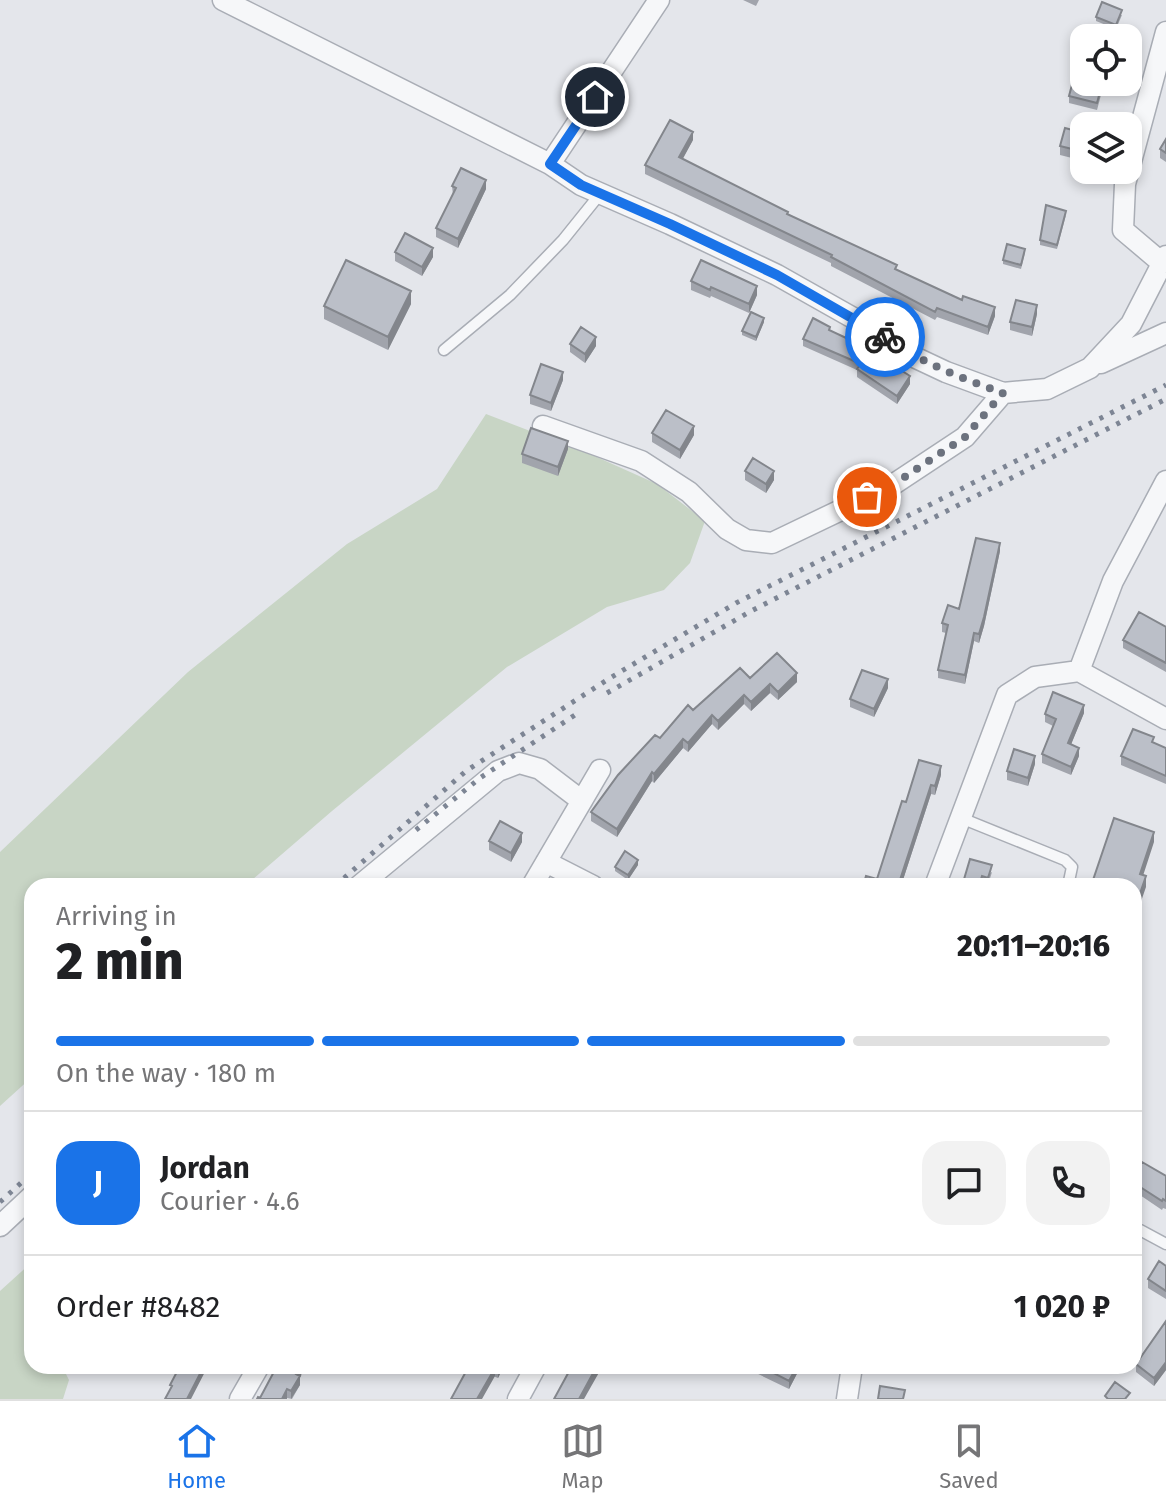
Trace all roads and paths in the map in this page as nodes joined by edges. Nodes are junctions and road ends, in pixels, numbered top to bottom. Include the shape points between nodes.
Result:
1 (223, 0) edge
2 (659, 0) edge
3 (1166, 32) edge
4 (550, 164) junction
5 (600, 194) junction
6 (1164, 260) edge
7 (1166, 333) edge
8 (444, 350) dead end
9 (1090, 368) junction
10 (1003, 393) junction
11 (543, 426) dead end
12 (1166, 481) edge
13 (1079, 671) junction
14 (1166, 719) edge
15 (600, 770) dead end
16 (582, 801) junction
17 (961, 818) junction
18 (546, 862) junction
19 (369, 878) edge
20 (537, 878) edge
21 (577, 878) edge
22 (938, 878) edge
23 (1070, 878) edge
24 (24, 1204) edge
25 (0, 1226) edge
26 (1142, 1231) edge
27 (1166, 1244) edge
28 (254, 1374) edge
29 (532, 1374) edge
30 (851, 1374) edge
31 (240, 1399) edge
32 (518, 1399) edge
33 (847, 1399) edge

1 - 4 street
2 - 4 street
3 - 6 street via 1125,184 1123,230
4 - 5 street
5 - 8 lane via 510,295
5 - 10 street via 777,275 912,356
6 - 9 street via 1131,324
7 - 9 street
9 - 10 street via 1047,389
10 - 11 street via 965,437 903,478 772,543 746,540 727,529 689,492 641,461
12 - 13 street via 1113,581
13 - 14 street
13 - 17 street via 1035,677 1007,695
15 - 16 street
16 - 18 street
16 - 19 street via 540,769 519,763 498,771
17 - 22 street
17 - 23 lane via 1065,860 1072,867
18 - 20 street
18 - 21 street
24 - 25 street
26 - 27 lane
28 - 31 street
29 - 32 street
30 - 33 street

